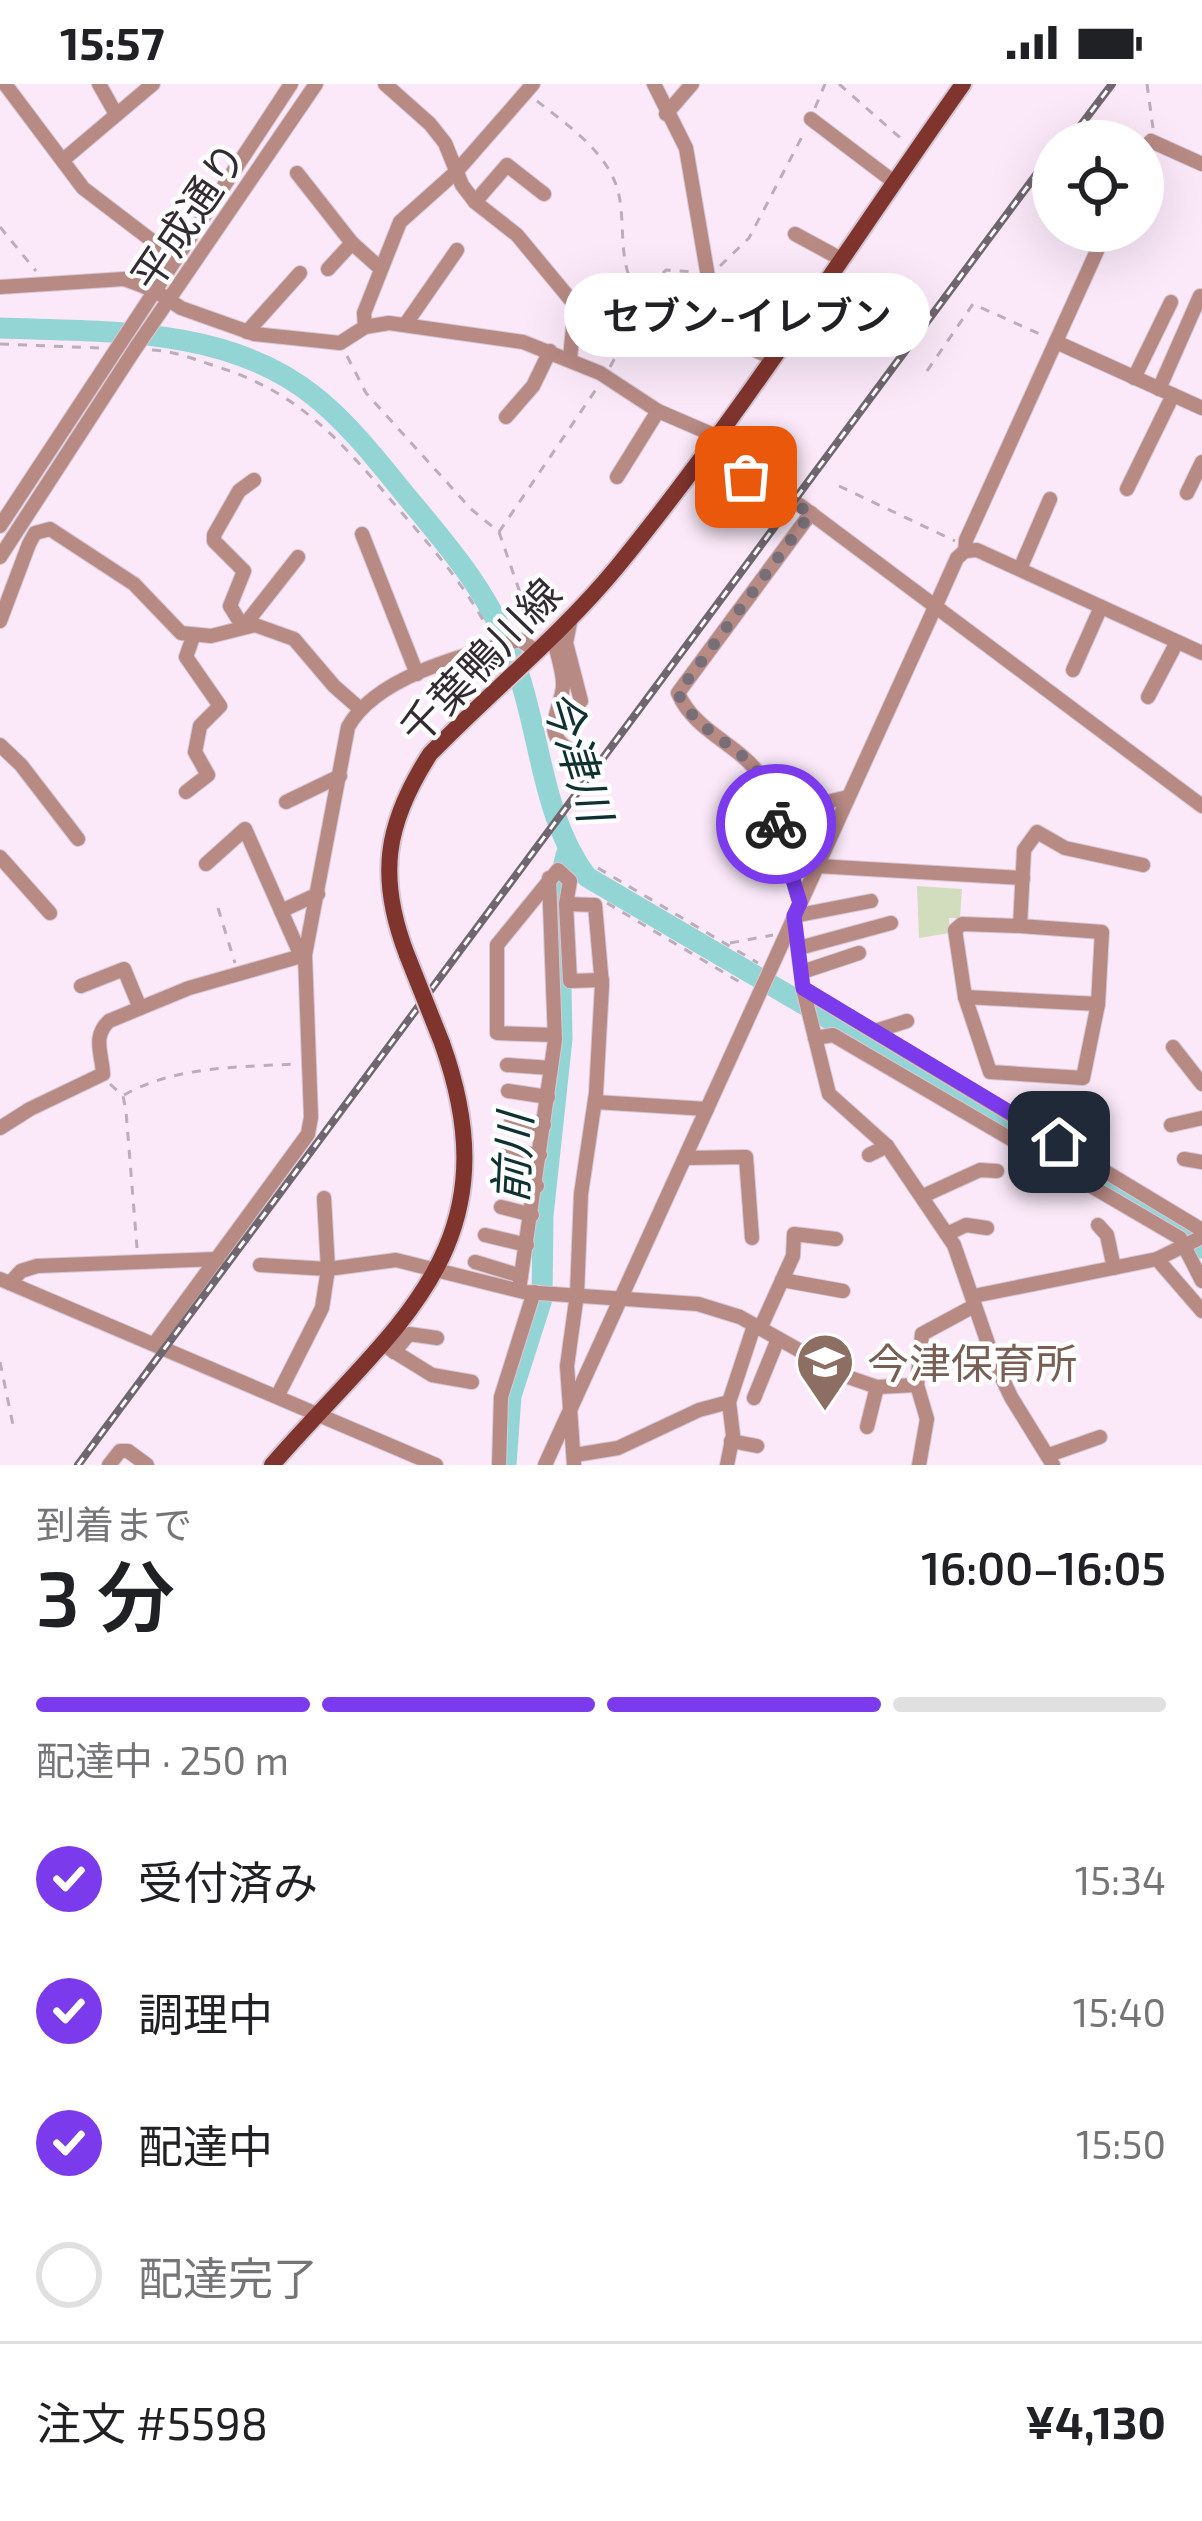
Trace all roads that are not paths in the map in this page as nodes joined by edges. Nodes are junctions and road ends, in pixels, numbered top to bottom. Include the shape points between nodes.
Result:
1 (5, 84) edge
2 (99, 84) edge
3 (153, 84) edge
4 (291, 84) edge
5 (316, 84) edge
6 (386, 84) edge
7 (654, 84) edge
8 (692, 84) edge
9 (963, 84) edge
10 (530, 88) edge
11 (116, 114) junction
12 (666, 114) junction
13 (811, 119) road end
14 (1164, 152) edge
15 (63, 160) junction
16 (1202, 164) edge
17 (456, 172) junction
18 (297, 173) dead end
19 (894, 182) junction
20 (544, 194) dead end
21 (475, 202) junction
22 (795, 233) dead end
23 (155, 243) junction
24 (352, 243) junction
25 (457, 250) dead end
26 (1097, 252) edge
27 (176, 257) junction
28 (841, 259) junction
29 (328, 269) dead end
30 (381, 269) junction
31 (300, 273) dead end
32 (0, 286) edge
33 (149, 288) junction
34 (1200, 296) edge
35 (170, 301) junction
36 (1171, 302) dead end
37 (405, 326) junction
38 (365, 327) junction
39 (247, 332) junction
40 (1056, 342) junction
41 (127, 348) junction
42 (550, 351) junction
43 (772, 358) junction
44 (570, 359) junction
45 (1134, 378) junction
46 (1166, 392) junction
47 (1200, 402) edge
48 (658, 411) junction
49 (506, 417) dead end
50 (716, 436) junction
51 (702, 453) junction
52 (1202, 462) edge
53 (617, 477) dead end
54 (254, 480) dead end
55 (1127, 489) dead end
56 (1187, 493) dead end
57 (1050, 499) dead end
58 (811, 513) junction
59 (4, 519) edge
60 (23, 522) junction
61 (38, 532) junction
62 (362, 534) dead end
63 (965, 550) junction
64 (0, 556) edge
65 (298, 557) dead end
66 (1020, 569) junction
67 (936, 605) junction
68 (1101, 607) junction
69 (571, 618) junction
70 (0, 621) edge
71 (243, 627) junction
72 (193, 637) junction
73 (553, 637) junction
74 (1177, 642) junction
75 (528, 646) junction
76 (1202, 653) edge
77 (1073, 670) dead end
78 (417, 674) junction
79 (1148, 697) dead end
80 (581, 701) dead end
81 (358, 708) junction
82 (0, 746) edge
83 (570, 750) dead end
84 (340, 776) junction
85 (186, 792) dead end
86 (848, 797) junction
87 (286, 802) dead end
88 (1202, 806) edge
89 (775, 822) junction
90 (736, 837) dead end
91 (78, 839) dead end
92 (0, 857) edge
93 (206, 864) dead end
94 (1143, 865) dead end
95 (817, 866) junction
96 (549, 878) junction
97 (1023, 878) junction
98 (318, 894) junction
99 (872, 901) dead end
100 (566, 904) junction
101 (797, 910) junction
102 (281, 911) junction
103 (50, 914) dead end
104 (891, 923) dead end
105 (1020, 926) junction
106 (598, 941) junction
107 (569, 944) junction
108 (799, 948) junction
109 (859, 953) dead end
110 (303, 956) junction
111 (602, 980) junction
112 (803, 980) junction
113 (81, 986) dead end
114 (965, 997) junction
115 (1098, 1004) junction
116 (140, 1009) junction
117 (908, 1022) dead end
118 (875, 1031) junction
119 (554, 1035) junction
120 (815, 1038) junction
121 (1173, 1047) dead end
122 (507, 1065) dead end
123 (551, 1068) junction
124 (1202, 1084) edge
125 (508, 1091) dead end
126 (548, 1097) junction
127 (1084, 1100) dead end
128 (595, 1102) junction
129 (707, 1109) junction
130 (1202, 1118) edge
131 (511, 1122) dead end
132 (544, 1125) junction
133 (1171, 1125) dead end
134 (0, 1128) edge
135 (1059, 1142) junction
136 (887, 1146) junction
137 (508, 1151) dead end
138 (869, 1155) dead end
139 (540, 1156) junction
140 (685, 1158) junction
141 (1184, 1159) dead end
142 (1202, 1162) edge
143 (997, 1171) dead end
144 (506, 1180) dead end
145 (537, 1186) junction
146 (923, 1196) junction
147 (324, 1198) dead end
148 (501, 1207) dead end
149 (532, 1215) junction
150 (1098, 1225) dead end
151 (986, 1228) dead end
152 (947, 1234) junction
153 (1202, 1234) edge
154 (485, 1235) dead end
155 (752, 1238) dead end
156 (836, 1239) dead end
157 (526, 1245) junction
158 (1186, 1246) junction
159 (217, 1259) junction
160 (1157, 1259) junction
161 (475, 1262) dead end
162 (260, 1265) dead end
163 (438, 1268) junction
164 (1114, 1268) junction
165 (328, 1270) junction
166 (782, 1280) junction
167 (5, 1281) edge
168 (1202, 1281) edge
169 (525, 1286) junction
170 (843, 1291) dead end
171 (577, 1294) junction
172 (622, 1299) junction
173 (974, 1301) junction
174 (1202, 1311) edge
175 (757, 1327) junction
176 (437, 1338) dead end
177 (778, 1340) junction
178 (155, 1343) junction
179 (388, 1348) junction
180 (472, 1382) dead end
181 (916, 1384) junction
182 (877, 1387) junction
183 (278, 1395) junction
184 (754, 1398) dead end
185 (729, 1402) junction
186 (572, 1407) junction
187 (318, 1412) junction
188 (866, 1426) dead end
189 (1100, 1437) dead end
190 (731, 1441) junction
191 (757, 1446) dead end
192 (574, 1460) edge
193 (1051, 1460) edge
194 (110, 1465) edge
195 (147, 1465) edge
196 (272, 1465) edge
197 (436, 1465) edge
198 (499, 1465) edge
199 (545, 1465) edge
200 (727, 1465) edge
201 (919, 1465) edge

1 - 15 street
2 - 11 street
3 - 11 street
4 - 27 street, 平成通り
5 - 35 street, 平成通り
6 - 17 street via 430,124
7 - 12 street
8 - 12 street
9 - 19 main road, 千葉鴨川線
10 - 17 street
11 - 15 street
12 - 43 street via 686,148 709,329
13 - 19 street
14 - 16 street
15 - 23 street via 83,188
17 - 21 street
17 - 30 street via 400,222
18 - 24 street
19 - 28 main road, 千葉鴨川線
20 - 21 street via 507,165
21 - 44 street via 517,235 571,298
22 - 28 street
23 - 27 street
23 - 33 street
24 - 29 street
24 - 30 street
25 - 37 street
26 - 40 street
27 - 33 street, 平成通り
28 - 43 main road, 千葉鴨川線
30 - 38 street
31 - 39 street
32 - 33 street via 124,280
33 - 35 street
33 - 41 street, 平成通り
34 - 46 street
35 - 39 street
35 - 41 street, 平成通り
36 - 45 street
37 - 38 street
37 - 42 street
38 - 39 street via 340,344
40 - 45 street
40 - 63 street
41 - 59 street
41 - 60 street, 平成通り
42 - 44 street
42 - 49 street
43 - 50 main road, 千葉鴨川線
44 - 48 street
45 - 46 street
46 - 47 street
46 - 55 street
48 - 50 street
48 - 53 street
50 - 51 main road, 千葉鴨川線
51 - 58 street
51 - 69 main road, 千葉鴨川線
52 - 56 street
54 - 71 street via 214,535 244,571 230,606
57 - 66 street
58 - 67 street
58 - 89 street via 678,693 761,776
59 - 60 street
60 - 61 street
60 - 64 street, 平成通り
61 - 70 street
61 - 72 street via 50,529 134,584
62 - 78 street
63 - 66 street
63 - 67 street
65 - 71 street
66 - 68 street
67 - 86 street
67 - 88 street
68 - 74 street
68 - 77 street
69 - 73 main road, 千葉鴨川線
69 - 80 street via 566,643
71 - 72 street
71 - 81 street via 294,639
72 - 85 street via 186,656 220,706 200,726 195,752 208,775
73 - 75 main road, 千葉鴨川線
73 - 83 street via 563,683 553,724 556,740
74 - 76 street
74 - 79 street
75 - 78 street via 496,646
75 - 163 main road, 千葉鴨川線, bridge via 505,681 430,754 395,822 387,872 395,926 464,1120 467,1160 455,1231
78 - 81 street
81 - 84 street
82 - 91 street
84 - 87 street
84 - 98 street
86 - 89 street
86 - 95 street
89 - 90 street
89 - 101 street
92 - 103 street
93 - 102 street via 245,829
94 - 97 street via 1065,848 1037,832 1024,850
95 - 97 street
95 - 101 street
96 - 100 street via 558,870 570,880
96 - 119 street
96 - 119 street via 497,944 497,1033
97 - 105 street
98 - 102 street
98 - 110 street
99 - 101 street
100 - 106 street via 595,905
100 - 107 street
101 - 108 street
101 - 129 street
102 - 110 street
104 - 108 street
105 - 114 street via 956,930
105 - 115 street via 1102,932
106 - 107 street
106 - 111 street
107 - 111 street via 570,980
108 - 112 street
109 - 112 street
110 - 116 street
110 - 159 street via 308,1133
111 - 128 street
112 - 118 street
112 - 120 street
113 - 116 street via 124,969
114 - 115 street
114 - 115 street via 990,1072 1083,1078
116 - 134 street via 100,1029 100,1076
117 - 118 street
118 - 135 street
119 - 123 street
120 - 136 street via 829,1094
120 - 158 street via 833,1035
121 - 124 street
122 - 123 street
123 - 126 street
125 - 126 street
126 - 132 street
127 - 135 street
128 - 129 street
128 - 171 street
129 - 140 street
130 - 133 street
131 - 132 street
132 - 139 street
135 - 153 street
136 - 138 street
136 - 146 street
137 - 139 street
139 - 145 street
140 - 155 street via 746,1157
140 - 172 street
141 - 142 street
143 - 146 street via 980,1170
144 - 145 street
145 - 149 street
146 - 152 street
147 - 165 street
148 - 149 street
149 - 157 street
150 - 164 street
151 - 152 street via 966,1225
152 - 173 street
153 - 158 street
154 - 157 street
156 - 166 street via 794,1234
157 - 169 street
158 - 160 street
158 - 168 street
159 - 167 street via 37,1266
159 - 178 street
160 - 164 street
160 - 174 street
161 - 169 street
162 - 165 street
163 - 165 street via 396,1260
163 - 169 street
163 - 179 main road, 千葉鴨川線
164 - 173 street
165 - 183 street via 322,1308
166 - 170 street
166 - 175 street
167 - 178 street
169 - 171 street
169 - 198 street via 501,1397
171 - 172 street
171 - 186 street via 567,1366
172 - 175 street via 698,1304
172 - 186 street
173 - 181 street via 922,1334
173 - 193 street via 1011,1397
175 - 177 street
175 - 185 street
176 - 179 street via 409,1334
177 - 182 street
177 - 184 street
178 - 183 street
179 - 180 street via 432,1375
179 - 187 main road, 千葉鴨川線
181 - 182 street
181 - 201 street via 927,1419
182 - 188 street
183 - 187 street
185 - 190 street
185 - 192 street
186 - 192 street
186 - 199 street
187 - 196 main road, 千葉鴨川線
187 - 197 street
189 - 193 street
190 - 191 street
190 - 200 street
194 - 195 street via 128,1451

